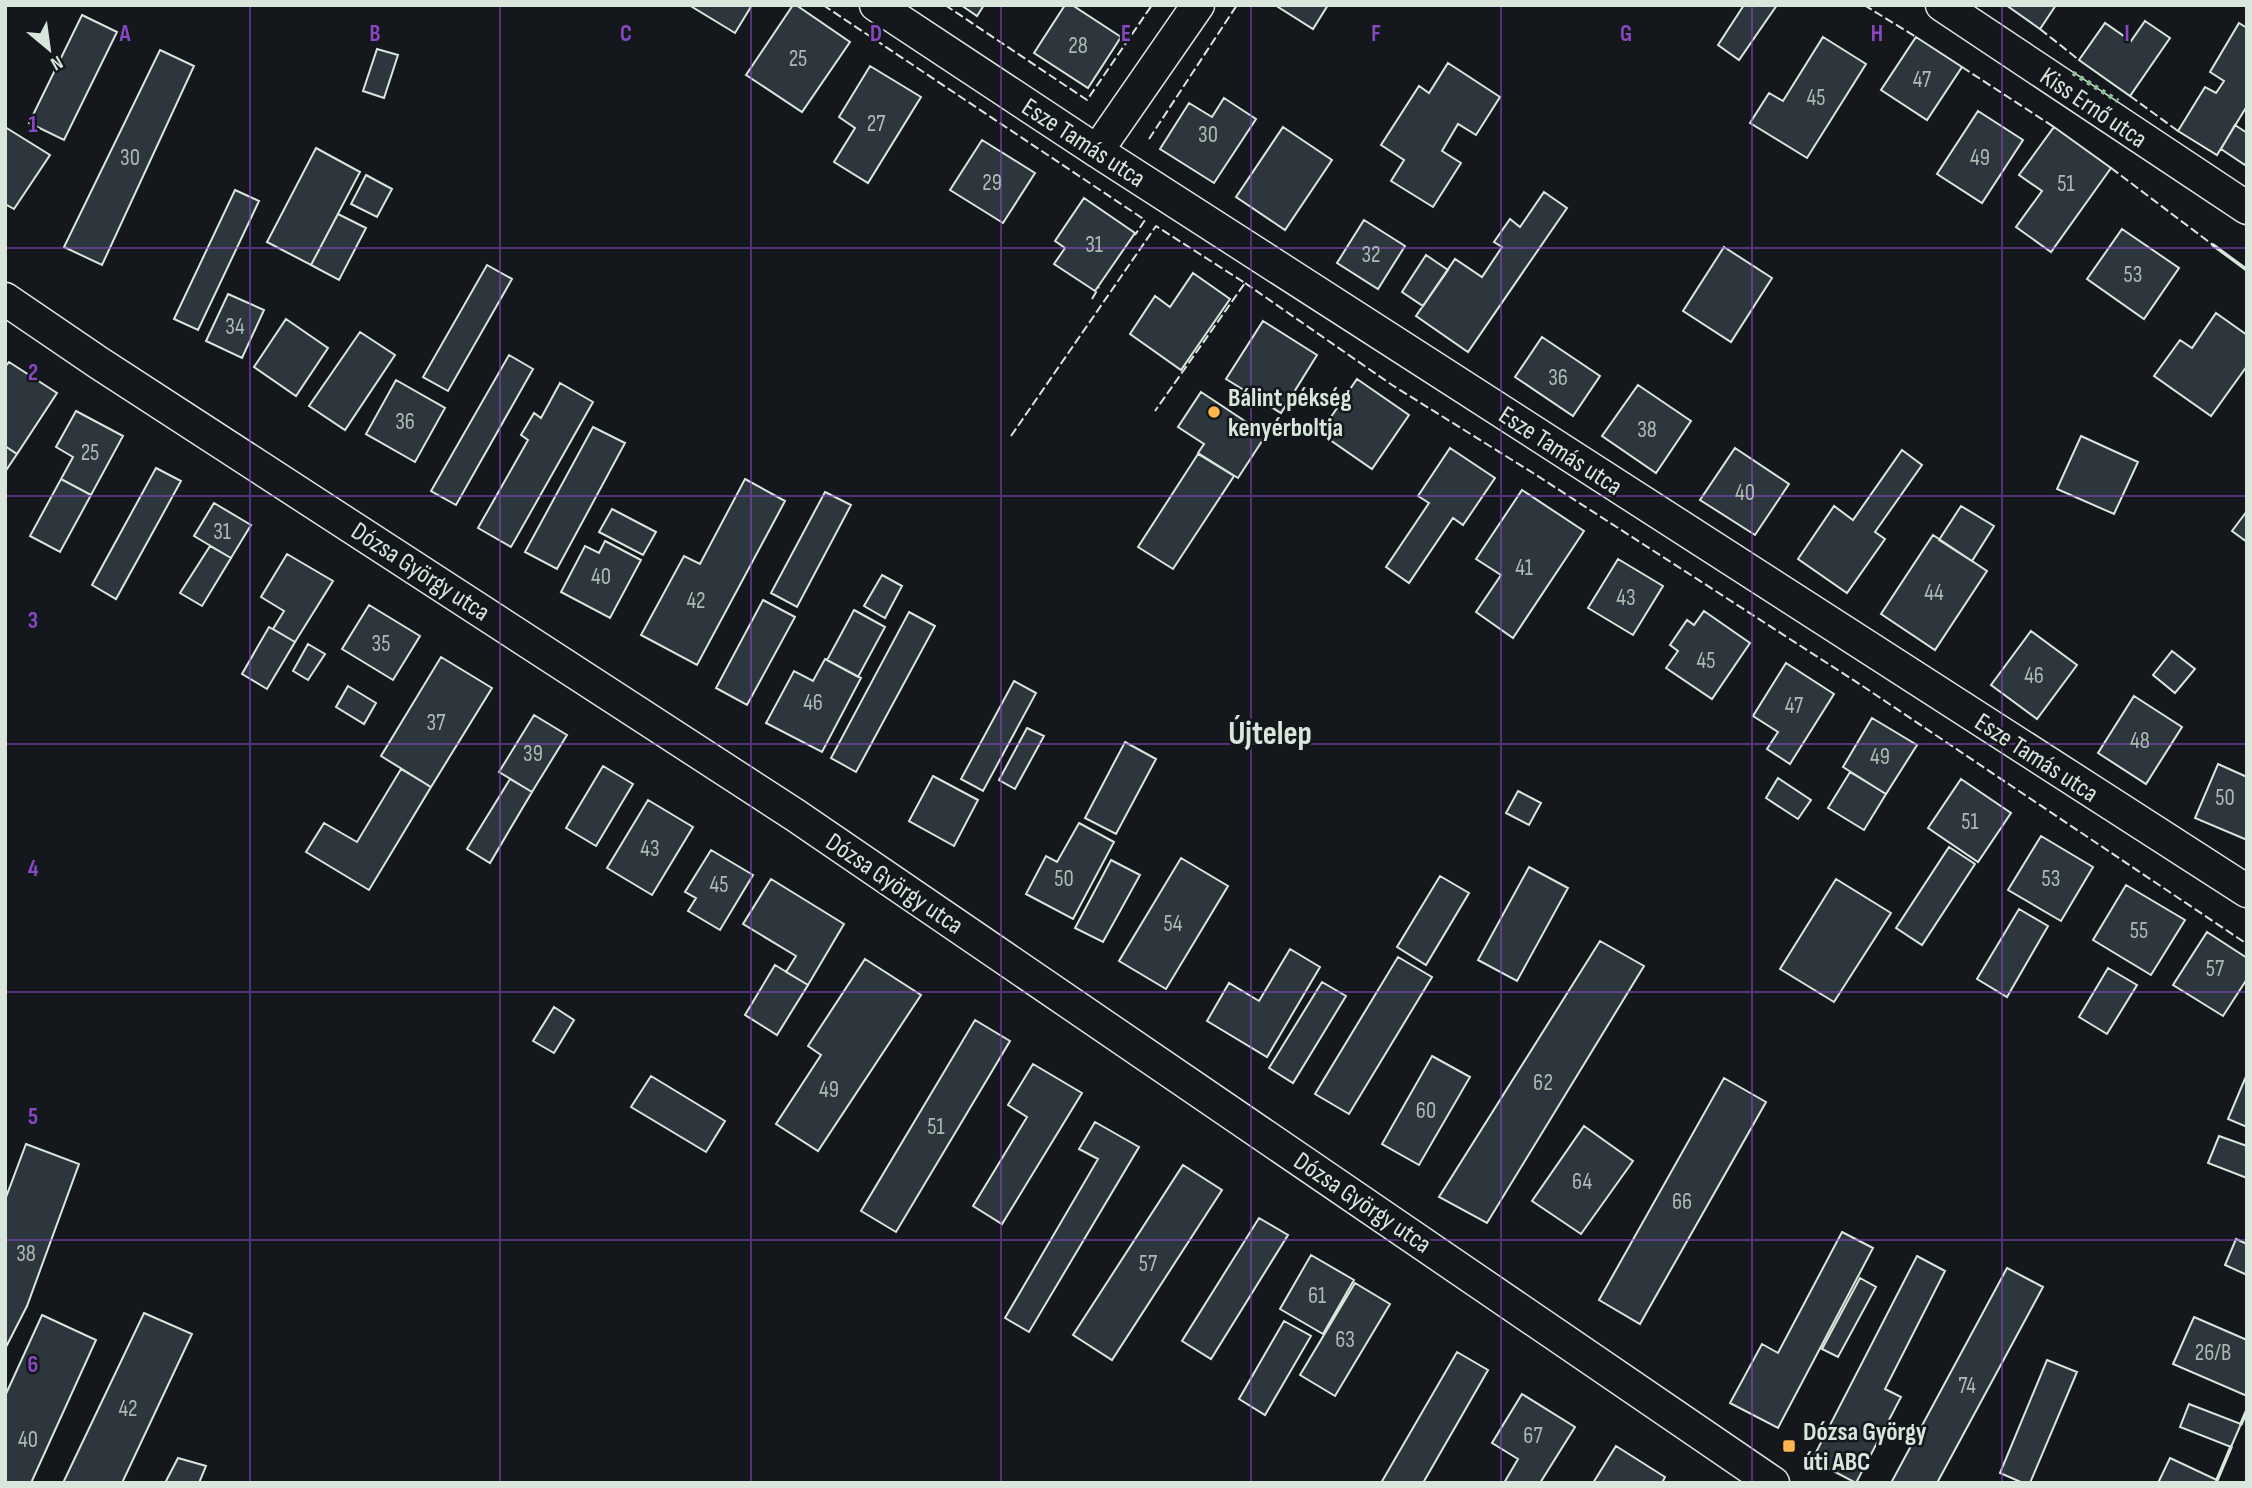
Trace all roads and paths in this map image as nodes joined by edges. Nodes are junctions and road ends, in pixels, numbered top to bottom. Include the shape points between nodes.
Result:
1 (876, 5) edge
2 (1198, 5) edge
3 (1942, 5) edge
4 (1097, 151) junction
5 (2247, 208) edge
6 (5, 299) edge
7 (2247, 891) edge
8 (1773, 1483) edge

1 - 4 street, Esze Tamás utca
2 - 4 street
3 - 5 street, Kiss Ernő utca
4 - 7 street, Esze Tamás utca
6 - 8 street, Dózsa György utca via 795,815

